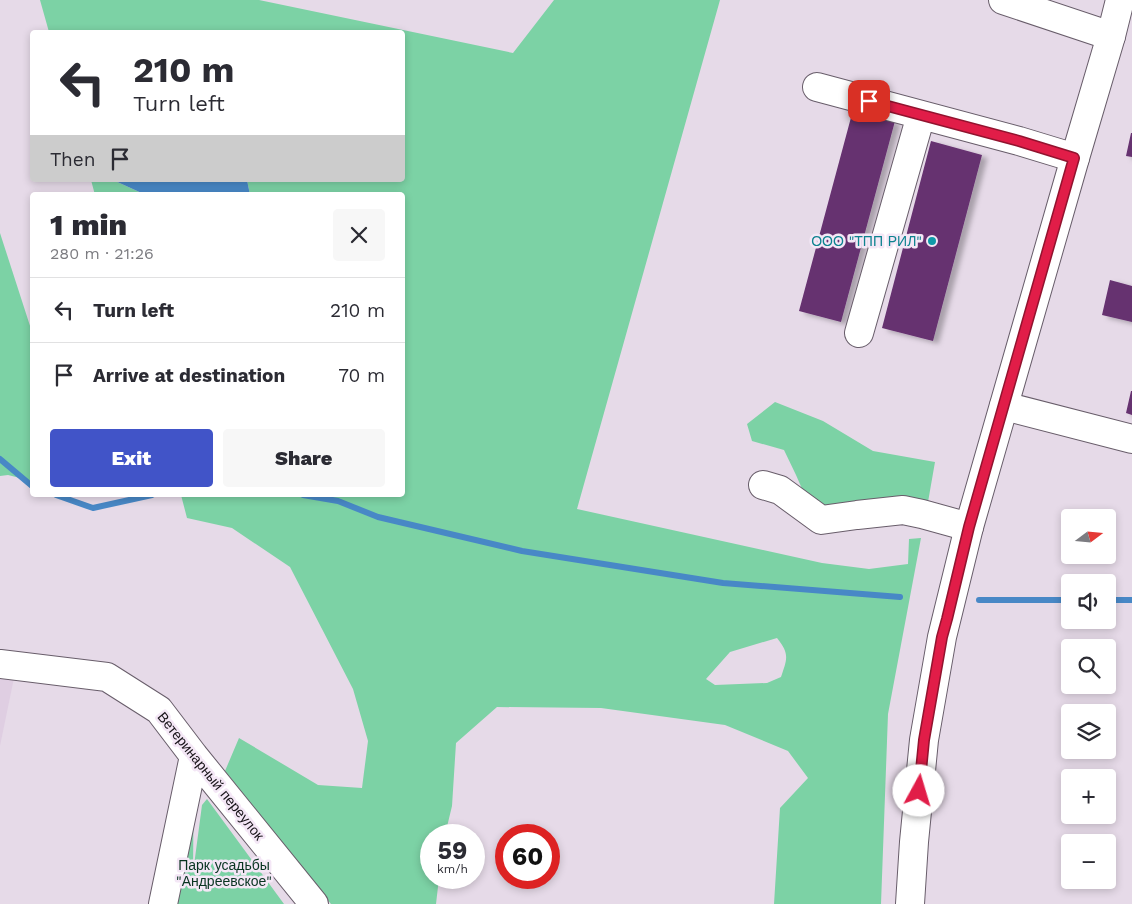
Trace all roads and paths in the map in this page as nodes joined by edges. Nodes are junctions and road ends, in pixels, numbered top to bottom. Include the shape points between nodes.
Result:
1 (1003, 0) edge
2 (1120, 0) edge
3 (1111, 36) junction
4 (817, 87) dead end
5 (921, 115) junction
6 (1074, 158) junction
7 (859, 333) dead end
8 (1004, 406) junction
9 (1132, 439) edge
10 (763, 485) dead end
11 (969, 527) junction
12 (0, 664) edge
13 (194, 756) junction
14 (163, 904) edge
15 (314, 904) edge
16 (910, 904) edge

1 - 3 main road
2 - 3 main road
3 - 6 main road
4 - 5 main road
5 - 6 main road
5 - 7 main road
6 - 8 main road
8 - 9 main road
8 - 11 main road
10 - 11 main road via 780,490 821,520 903,510
11 - 16 main road via 942,637 924,740
12 - 13 main road, Ветеринарный переулок via 107,677 159,710
13 - 14 main road
13 - 15 main road, Ветеринарный переулок

